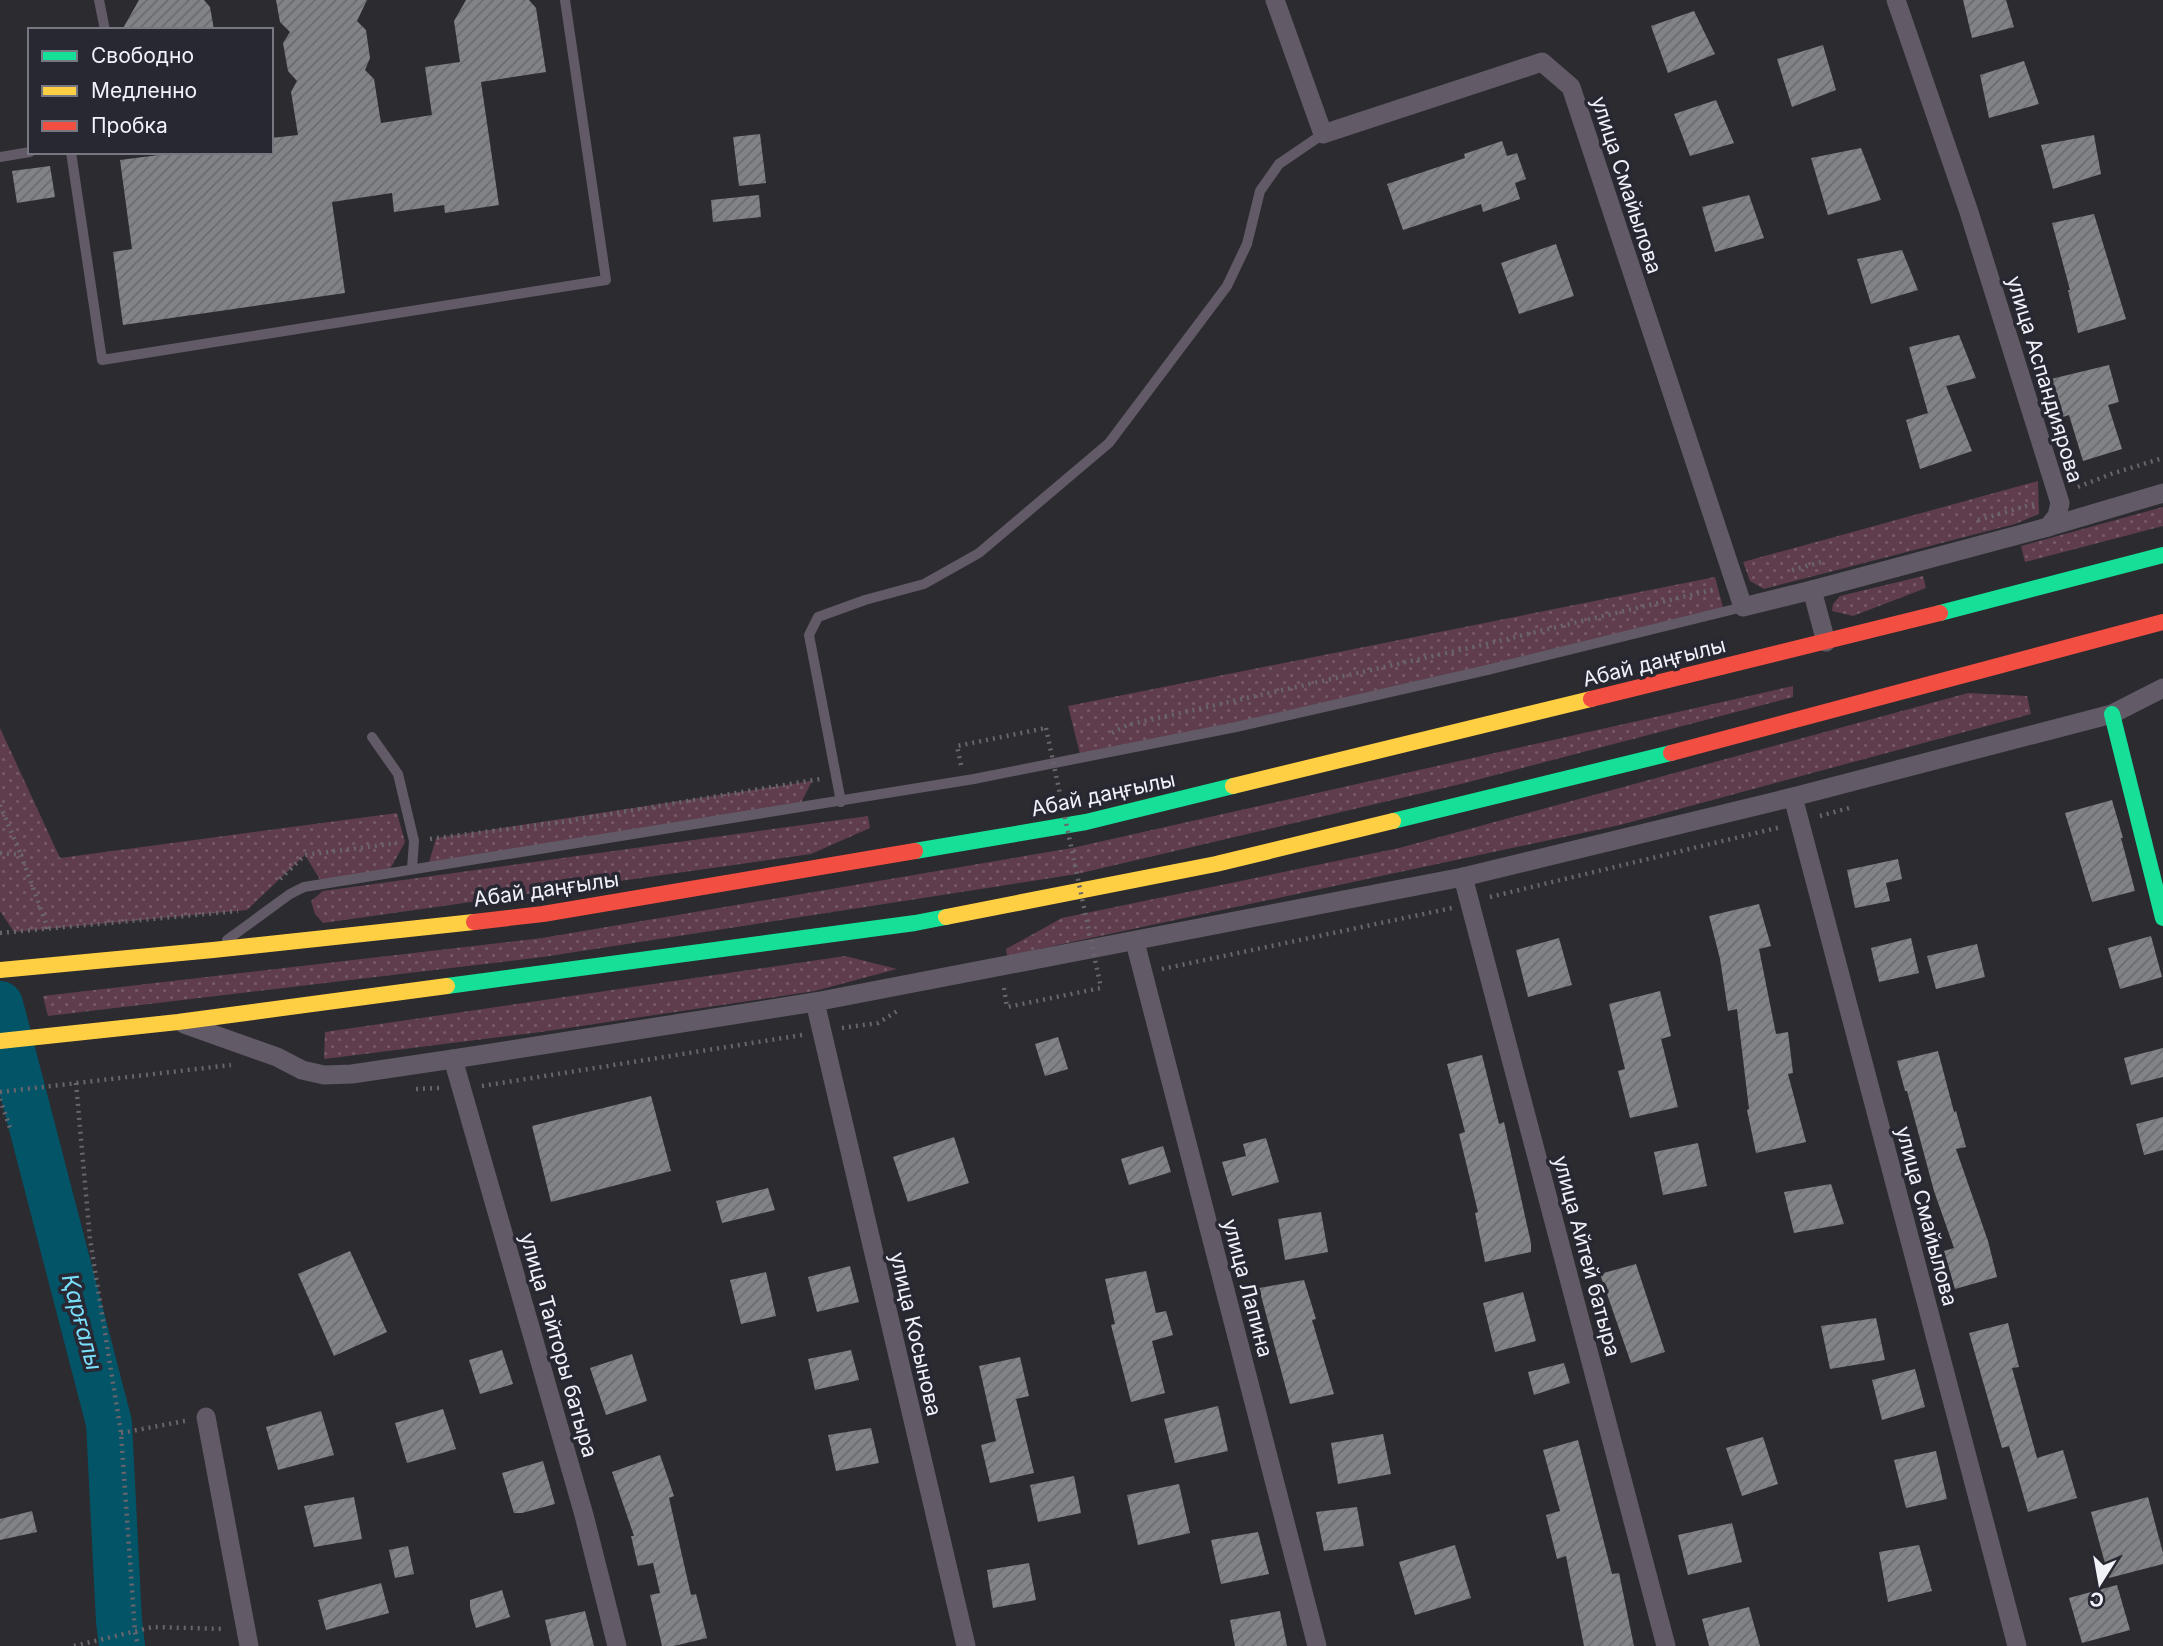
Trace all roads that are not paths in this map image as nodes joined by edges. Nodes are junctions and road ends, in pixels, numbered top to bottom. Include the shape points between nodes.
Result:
1 (99, 0) edge
2 (565, 0) edge
3 (1275, 0) edge
4 (1896, 0) edge
5 (105, 28) edge
6 (1323, 134) junction
7 (28, 152) edge
8 (71, 154) edge
9 (0, 157) edge
10 (2163, 493) edge
11 (2048, 527) junction
12 (2163, 555) edge
13 (1812, 590) junction
14 (1743, 607) junction
15 (2163, 622) edge
16 (1826, 642) junction
17 (2163, 688) edge
18 (2112, 714) junction
19 (372, 737) dead end
20 (1793, 797) junction
21 (841, 802) junction
22 (412, 869) junction
23 (1463, 877) junction
24 (2163, 918) edge
25 (1135, 942) junction
26 (213, 950) junction
27 (0, 970) edge
28 (815, 1002) junction
29 (178, 1022) junction
30 (0, 1041) edge
31 (453, 1059) junction
32 (206, 1417) road end
33 (248, 1637) edge
34 (617, 1646) edge
35 (966, 1646) edge
36 (1317, 1646) edge
37 (1666, 1646) edge
38 (2017, 1646) edge

1 - 5 lane
2 - 8 lane via 606,280 102,360
3 - 6 street
4 - 11 street, улица Аспандиярова via 1968,209 2058,496 2057,516
6 - 14 street, улица Смайылова via 1542,62 1571,88
6 - 21 lane via 1279,164 1261,191 1247,244 1227,286 1109,443 979,553 924,584 818,617 809,635
7 - 9 lane
10 - 11 street
11 - 13 street
12 - 16 main road, Абай даңғылы
13 - 14 street
13 - 16 street
14 - 21 lane via 1236,727
15 - 29 main road via 1679,751 1216,864 915,923
16 - 26 main road, Абай даңғылы via 1086,822 543,914
17 - 18 street
18 - 20 street
18 - 24 main road
19 - 22 lane via 398,774 414,841
20 - 23 street
20 - 38 street, улица Смайылова
21 - 22 lane
22 - 26 lane via 304,887
23 - 25 street
23 - 37 street, улица Айтей батыра
25 - 28 street
25 - 36 street, улица Лапина
26 - 27 main road, Абай даңғылы
28 - 31 street
28 - 35 street, улица Косынова
29 - 30 main road
29 - 31 street via 324,1075
31 - 34 street, улица Тайторы батыра
32 - 33 street

